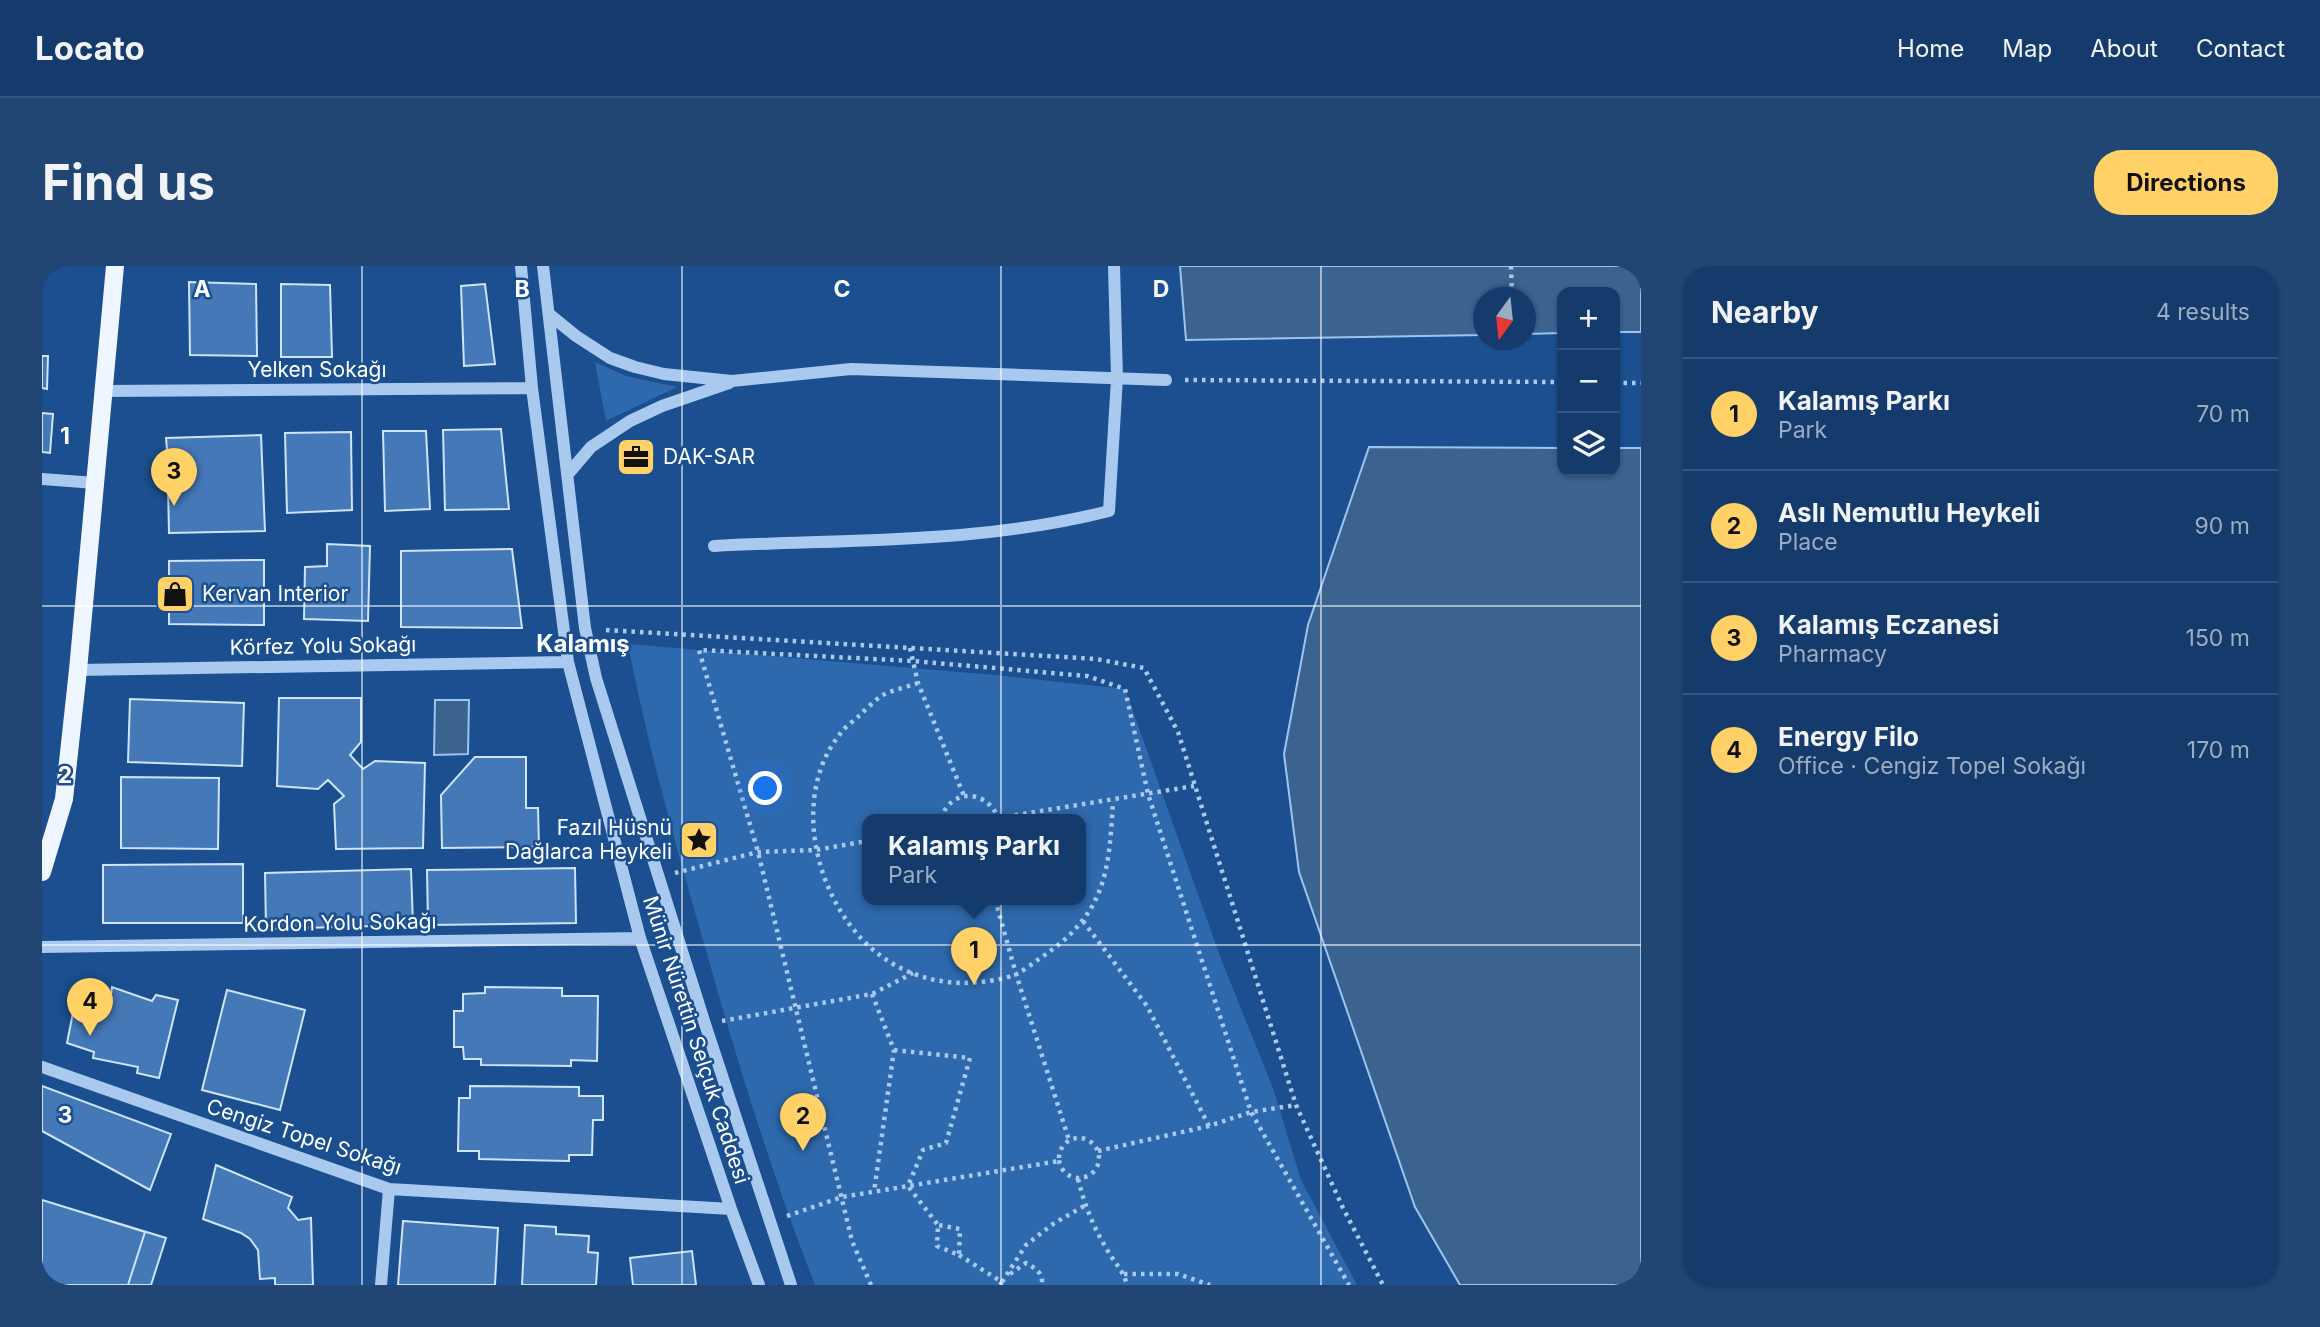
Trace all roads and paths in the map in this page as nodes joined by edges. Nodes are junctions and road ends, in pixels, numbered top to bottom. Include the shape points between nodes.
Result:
1 (115, 266) edge
2 (521, 266) edge
3 (543, 266) edge
4 (1114, 266) edge
5 (1511, 266) edge
6 (1512, 287) edge
7 (549, 314) junction
8 (1117, 378) junction
9 (1166, 380) joint
10 (732, 381) junction
11 (1557, 382) edge
12 (1620, 383) edge
13 (1641, 383) edge
14 (532, 388) junction
15 (103, 391) junction
16 (568, 474) junction
17 (42, 479) edge
18 (95, 483) junction
19 (714, 546) dead end
20 (585, 628) junction
21 (910, 648) junction
22 (913, 661) junction
23 (568, 662) junction
24 (78, 670) junction
25 (918, 683) junction
26 (1194, 786) junction
27 (1147, 794) junction
28 (964, 796) junction
29 (1113, 800) junction
30 (943, 814) edge
31 (995, 814) edge
32 (1024, 814) edge
33 (862, 842) edge
34 (816, 850) junction
35 (758, 852) junction
36 (42, 872) edge
37 (659, 877) junction
38 (997, 905) edge
39 (1083, 921) junction
40 (640, 938) junction
41 (42, 947) edge
42 (913, 973) junction
43 (1016, 974) junction
44 (872, 994) junction
45 (795, 1007) junction
46 (705, 1024) junction
47 (894, 1050) junction
48 (42, 1067) edge
49 (1296, 1105) junction
50 (1251, 1112) junction
51 (1209, 1126) junction
52 (1069, 1140) junction
53 (1098, 1151) junction
54 (1059, 1161) junction
55 (1078, 1179) junction
56 (908, 1186) junction
57 (389, 1189) junction
58 (874, 1192) junction
59 (842, 1198) junction
60 (1084, 1206) junction
61 (731, 1209) junction
62 (769, 1222) junction
63 (938, 1225) junction
64 (960, 1255) junction
65 (1124, 1274) junction
66 (1002, 1284) edge
67 (381, 1285) edge
68 (759, 1285) edge
69 (791, 1285) edge
70 (871, 1285) edge
71 (1042, 1285) edge
72 (1127, 1285) edge
73 (1210, 1285) edge
74 (1349, 1285) edge
75 (1383, 1285) edge

1 - 15 main road
2 - 14 street, Münir Nürettin Selçuk Caddesi
3 - 7 street, Münir Nürettin Selçuk Caddesi
4 - 8 street
5 - 6 path
7 - 10 street via 610,358 664,374
7 - 16 street, Münir Nürettin Selçuk Caddesi
8 - 9 street
8 - 10 street via 851,369
8 - 19 street via 1108,511 1065,522 914,540
9 - 11 path
10 - 16 street via 630,421 591,447
12 - 13 path
14 - 15 street, Yelken Sokağı
14 - 23 street, Münir Nürettin Selçuk Caddesi
15 - 18 main road
16 - 20 street, Münir Nürettin Selçuk Caddesi
17 - 18 street
18 - 24 main road
20 - 21 path
20 - 37 street, Münir Nürettin Selçuk Caddesi via 596,678
21 - 22 path
21 - 26 path via 1096,659 1144,668 1178,732
22 - 25 path
22 - 27 path via 1087,676 1125,689
22 - 35 path via 699,650
23 - 24 street, Körfez Yolu Sokağı
23 - 40 street, Münir Nürettin Selçuk Caddesi
24 - 36 main road via 64,799
25 - 28 path
25 - 34 path via 883,695 839,734 815,790 811,826
26 - 27 path
26 - 49 path
27 - 29 path
27 - 50 path
28 - 30 path via 951,802
28 - 31 path via 981,798
29 - 32 path
29 - 39 path via 1106,878
33 - 34 path
34 - 35 path
34 - 42 path via 829,891 852,928 881,956
35 - 37 path
35 - 45 path
37 - 46 street, Münir Nürettin Selçuk Caddesi
38 - 43 path
39 - 43 path via 1061,944
39 - 51 path via 1147,1006
40 - 41 street, Kordon Yolu Sokağı
40 - 61 street, Münir Nürettin Selçuk Caddesi
42 - 43 path via 936,982 976,983
42 - 44 path
43 - 52 path
44 - 45 path
44 - 47 path
45 - 46 path
45 - 59 path
46 - 62 street, Münir Nürettin Selçuk Caddesi
47 - 56 path via 970,1058 946,1143 923,1150
47 - 58 path
48 - 57 street, Cengiz Topel Sokağı
49 - 50 path
49 - 75 path
50 - 51 path
50 - 74 path
51 - 53 path
52 - 53 path via 1090,1140
52 - 54 path
53 - 55 path via 1096,1170
54 - 55 path via 1065,1173
54 - 56 path
55 - 60 path
56 - 58 path
56 - 63 path
57 - 61 street, Cengiz Topel Sokağı
57 - 67 street
58 - 59 path
59 - 62 path
59 - 70 path via 852,1241
60 - 65 path
60 - 66 path via 1026,1245
61 - 68 street, Münir Nürettin Selçuk Caddesi
62 - 69 street, Münir Nürettin Selçuk Caddesi
63 - 64 path via 937,1247
63 - 64 path via 960,1229
64 - 66 path
65 - 72 path
65 - 73 path via 1178,1274
66 - 71 path via 1026,1263 1038,1269

